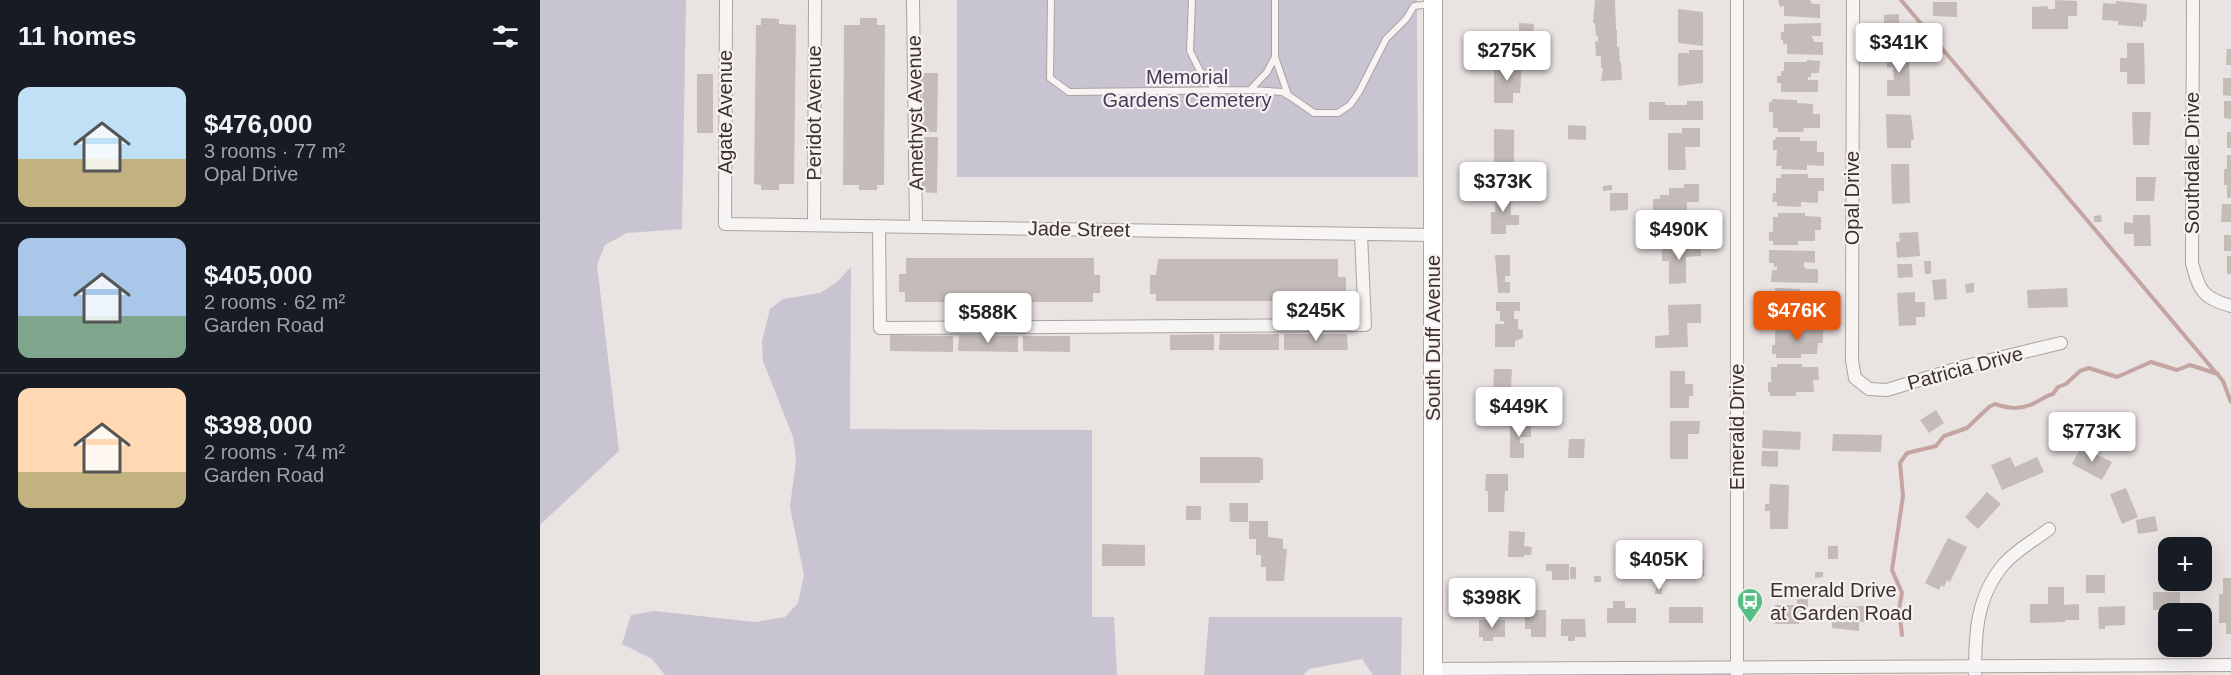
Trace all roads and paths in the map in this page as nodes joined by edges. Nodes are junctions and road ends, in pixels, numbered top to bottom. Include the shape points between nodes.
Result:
1 (726, 0) edge
2 (815, 0) edge
3 (914, 0) edge
4 (1051, 0) edge
5 (1192, 0) edge
6 (1275, 0) edge
7 (1408, 0) edge
8 (1737, 0) edge
9 (1853, 0) edge
10 (2193, 0) edge
11 (1433, 2) edge
12 (1414, 6) junction
13 (1275, 57) junction
14 (1216, 90) junction
15 (1250, 90) junction
16 (1288, 95) junction
17 (725, 224) joint
18 (814, 225) junction
19 (879, 226) junction
20 (916, 227) junction
21 (1361, 234) junction
22 (1433, 235) junction
23 (2231, 306) edge
24 (2061, 343) dead end
25 (1869, 389) joint
26 (2049, 529) dead end
27 (2231, 665) edge
28 (1737, 671) edge
29 (1975, 671) edge
30 (1433, 672) edge

1 - 17 street, Agate Avenue
2 - 18 street, Peridot Avenue
3 - 20 street, Amethyst Avenue
4 - 14 lane via 1050,78 1069,92
5 - 14 lane via 1190,51
6 - 13 lane
7 - 12 lane
8 - 28 street, Emerald Drive
9 - 25 street, Opal Drive via 1852,360 1855,378
10 - 23 street, Southdale Drive via 2192,263 2198,286 2214,302
11 - 12 lane
11 - 22 main road, South Duff Avenue
12 - 16 lane via 1386,39 1350,105 1338,113 1314,113
13 - 15 lane
13 - 16 lane
14 - 15 lane
15 - 16 lane
17 - 18 street, Jade Street
18 - 19 street, Jade Street
19 - 20 street, Jade Street
19 - 21 street via 880,328 1365,325
20 - 21 street, Jade Street
21 - 22 street, Jade Street
22 - 30 main road, South Duff Avenue
24 - 25 street, Patricia Drive via 1887,390
26 - 29 street via 2005,563 1986,591 1976,623
27 - 29 street
28 - 29 street
28 - 30 street

